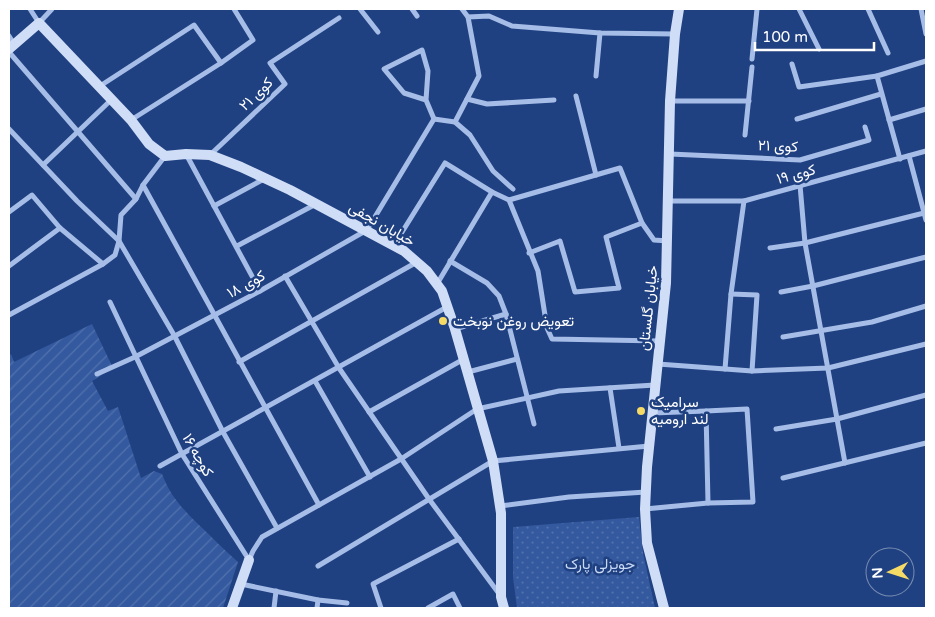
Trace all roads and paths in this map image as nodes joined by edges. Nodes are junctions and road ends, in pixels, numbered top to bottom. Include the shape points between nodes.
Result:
1 (30, 9) edge
2 (52, 9) edge
3 (234, 9) edge
4 (360, 9) edge
5 (412, 9) edge
6 (462, 9) edge
7 (679, 9) edge
8 (757, 9) edge
9 (799, 9) edge
10 (868, 9) edge
11 (921, 9) edge
12 (417, 16) dead end
13 (468, 17) junction
14 (339, 18) dead end
15 (39, 22) junction
16 (925, 26) edge
17 (378, 32) dead end
18 (600, 33) junction
19 (675, 34) junction
20 (926, 34) edge
21 (10, 45) edge
22 (819, 49) dead end
23 (888, 53) dead end
24 (752, 60) dead end
25 (926, 61) edge
26 (221, 63) junction
27 (792, 64) dead end
28 (752, 67) dead end
29 (596, 76) dead end
30 (877, 76) junction
31 (100, 86) junction
32 (881, 94) junction
33 (576, 96) dead end
34 (467, 99) junction
35 (111, 100) junction
36 (426, 100) junction
37 (554, 100) dead end
38 (670, 101) junction
39 (749, 101) junction
40 (926, 110) edge
41 (434, 119) junction
42 (798, 119) dead end
43 (131, 120) junction
44 (890, 120) junction
45 (455, 122) junction
46 (865, 127) dead end
47 (9, 129) edge
48 (78, 131) junction
49 (746, 135) dead end
50 (926, 151) edge
51 (186, 154) junction
52 (670, 154) junction
53 (210, 155) junction
54 (165, 156) junction
55 (909, 156) junction
56 (900, 159) junction
57 (43, 165) junction
58 (596, 175) junction
59 (265, 178) junction
60 (143, 185) junction
61 (800, 185) junction
62 (512, 189) dead end
63 (492, 192) junction
64 (136, 198) junction
65 (509, 200) junction
66 (669, 201) junction
67 (744, 201) junction
68 (316, 204) junction
69 (214, 206) junction
70 (9, 212) edge
71 (924, 212) junction
72 (926, 220) edge
73 (642, 223) junction
74 (60, 228) junction
75 (367, 230) junction
76 (119, 241) junction
77 (668, 241) junction
78 (805, 243) junction
79 (394, 245) junction
80 (237, 246) junction
81 (770, 248) dead end
82 (529, 253) junction
83 (926, 258) edge
84 (450, 261) junction
85 (418, 262) junction
86 (103, 264) junction
87 (9, 266) edge
88 (286, 276) junction
89 (437, 284) junction
90 (813, 286) junction
91 (260, 291) junction
92 (781, 292) dead end
93 (730, 294) junction
94 (110, 302) dead end
95 (926, 306) edge
96 (447, 307) junction
97 (506, 314) junction
98 (9, 315) edge
99 (215, 316) junction
100 (312, 323) junction
101 (455, 329) junction
102 (821, 332) junction
103 (174, 336) junction
104 (783, 337) dead end
105 (660, 341) junction
106 (926, 344) edge
107 (135, 357) junction
108 (464, 358) junction
109 (517, 359) junction
110 (239, 362) junction
111 (657, 364) junction
112 (339, 368) junction
113 (828, 368) junction
114 (725, 369) junction
115 (752, 371) junction
116 (468, 372) junction
117 (97, 374) dead end
118 (315, 382) junction
119 (655, 385) junction
120 (610, 388) junction
121 (926, 395) edge
122 (526, 397) junction
123 (266, 408) junction
124 (477, 409) junction
125 (706, 411) junction
126 (369, 412) junction
127 (652, 413) junction
128 (837, 419) junction
129 (534, 424) dead end
130 (776, 429) dead end
131 (223, 432) junction
132 (926, 443) edge
133 (649, 446) junction
134 (619, 448) junction
135 (182, 454) junction
136 (401, 459) junction
137 (493, 461) junction
138 (845, 463) junction
139 (160, 466) dead end
140 (370, 477) junction
141 (783, 478) dead end
142 (646, 492) junction
143 (429, 499) junction
144 (708, 503) junction
145 (319, 505) junction
146 (500, 506) junction
147 (645, 509) junction
148 (277, 528) junction
149 (459, 539) junction
150 (249, 560) junction
151 (318, 566) dead end
152 (240, 584) junction
153 (276, 591) junction
154 (502, 597) junction
155 (318, 600) junction
156 (347, 603) dead end
157 (232, 608) edge
158 (274, 608) edge
159 (317, 608) edge
160 (381, 608) edge
161 (428, 608) edge
162 (460, 608) edge
163 (504, 608) edge
164 (664, 608) edge

1 - 15 street
2 - 15 street
3 - 26 street via 253,40
4 - 17 street
5 - 12 street
6 - 13 street
7 - 19 street, خیابان گلستان
8 - 24 street
9 - 22 street
10 - 23 street
11 - 16 street
13 - 18 street via 489,16 512,26
13 - 34 street via 479,76
14 - 53 street, کوی ۲۱ via 270,62 285,84
15 - 21 street
15 - 31 street
16 - 20 street
18 - 19 street
18 - 29 street
19 - 38 street, خیابان گلستان
21 - 48 street
25 - 30 street
26 - 31 street via 194,25
26 - 43 street
27 - 30 street via 799,87
28 - 39 street
30 - 32 street
31 - 35 street
32 - 42 street
32 - 44 street
33 - 58 street
34 - 37 street via 487,104
34 - 45 street
35 - 43 street
35 - 48 street
36 - 36 street via 404,93 384,69 422,50 428,71
36 - 41 street
38 - 39 street
38 - 52 street, خیابان گلستان
39 - 49 street
40 - 44 street
41 - 45 street
41 - 75 street
43 - 54 street via 149,144
44 - 56 street
45 - 62 street via 470,135 493,171
46 - 52 street, کوی ۲۱ via 869,140 800,160
47 - 57 street
48 - 57 street
48 - 64 street
50 - 55 street, کوی ۱۹
51 - 53 street, خیابان نجفی
51 - 54 street, خیابان نجفی
51 - 69 street
52 - 66 street, خیابان گلستان
53 - 59 street, خیابان نجفی
54 - 60 street
55 - 56 street, کوی ۱۹
55 - 71 street
56 - 61 street, کوی ۱۹
57 - 76 street
58 - 65 street
58 - 73 street via 620,168
59 - 68 street, خیابان نجفی
59 - 69 street
60 - 64 street
60 - 99 street
61 - 67 street, کوی ۱۹
61 - 78 street
63 - 65 street
63 - 79 street via 444,163
63 - 84 street
64 - 76 street via 122,215
65 - 82 street
66 - 67 street, کوی ۱۹
66 - 77 street, خیابان گلستان
67 - 93 street
68 - 75 street, خیابان نجفی
68 - 80 street
69 - 80 street
70 - 74 street via 32,195
71 - 72 street
71 - 78 street
73 - 77 street via 654,240
73 - 82 street via 606,237 619,288 575,292 560,241
74 - 86 street
74 - 87 street
75 - 79 street, خیابان نجفی
75 - 88 street, کوی ۱۸
76 - 86 street via 115,255
76 - 103 street
77 - 105 street, خیابان گلستان
78 - 81 street
78 - 90 street
79 - 85 street, خیابان نجفی
80 - 91 street
82 - 105 street via 538,271 547,328 552,339
83 - 90 street
84 - 89 street
84 - 97 street via 487,283 499,296
85 - 89 street, خیابان نجفی
85 - 100 street
86 - 98 street
88 - 91 street, کوی ۱۸
88 - 100 street
89 - 96 street, خیابان نجفی
90 - 92 street
90 - 102 street
91 - 99 street, کوی ۱۸
93 - 114 street
93 - 115 street via 757,296
94 - 107 street, کوچه ۱۶
95 - 102 street via 872,322
96 - 101 street, خیابان نجفی
96 - 112 street
97 - 101 street
97 - 109 street
99 - 103 street, کوی ۱۸
99 - 110 street
100 - 110 street
100 - 112 street
101 - 108 street, خیابان نجفی
102 - 104 street
102 - 113 street
103 - 107 street, کوی ۱۸
103 - 131 street
105 - 111 street, خیابان گلستان
106 - 113 street
107 - 117 street, کوی ۱۸
107 - 135 street, کوچه ۱۶
108 - 116 street, خیابان نجفی
108 - 126 street
109 - 116 street
109 - 122 street
110 - 123 street
111 - 114 street
111 - 119 street, خیابان گلستان
112 - 118 street
112 - 126 street
113 - 115 street
113 - 128 street
114 - 115 street
116 - 124 street, خیابان نجفی
118 - 123 street
118 - 140 street
119 - 120 street
119 - 127 street, خیابان گلستان
120 - 122 street via 558,391
120 - 134 street
121 - 128 street
122 - 124 street
122 - 129 street
123 - 131 street
123 - 145 street
124 - 136 street
124 - 137 street, خیابان نجفی
125 - 127 street
125 - 144 street
125 - 144 street via 747,409 753,502
126 - 136 street
127 - 133 street, خیابان گلستان
128 - 130 street
128 - 138 street
131 - 135 street
131 - 148 street
132 - 138 street
133 - 134 street
133 - 142 street, خیابان گلستان
134 - 137 street
135 - 139 street
135 - 150 street, کوچه ۱۶
136 - 140 street
136 - 143 street
137 - 143 street
137 - 146 street, خیابان نجفی
138 - 141 street
140 - 145 street
142 - 146 street
142 - 147 street, خیابان گلستان
143 - 149 street
143 - 151 street
144 - 147 street
145 - 148 street
146 - 154 street, خیابان نجفی
147 - 164 street, خیابان گلستان via 647,544
148 - 150 street via 262,537
149 - 154 street
149 - 160 street via 373,584
150 - 152 street
152 - 153 street
152 - 157 street
153 - 155 street
153 - 158 street
154 - 163 street, خیابان نجفی
155 - 156 street
155 - 159 street
161 - 162 street via 453,594

